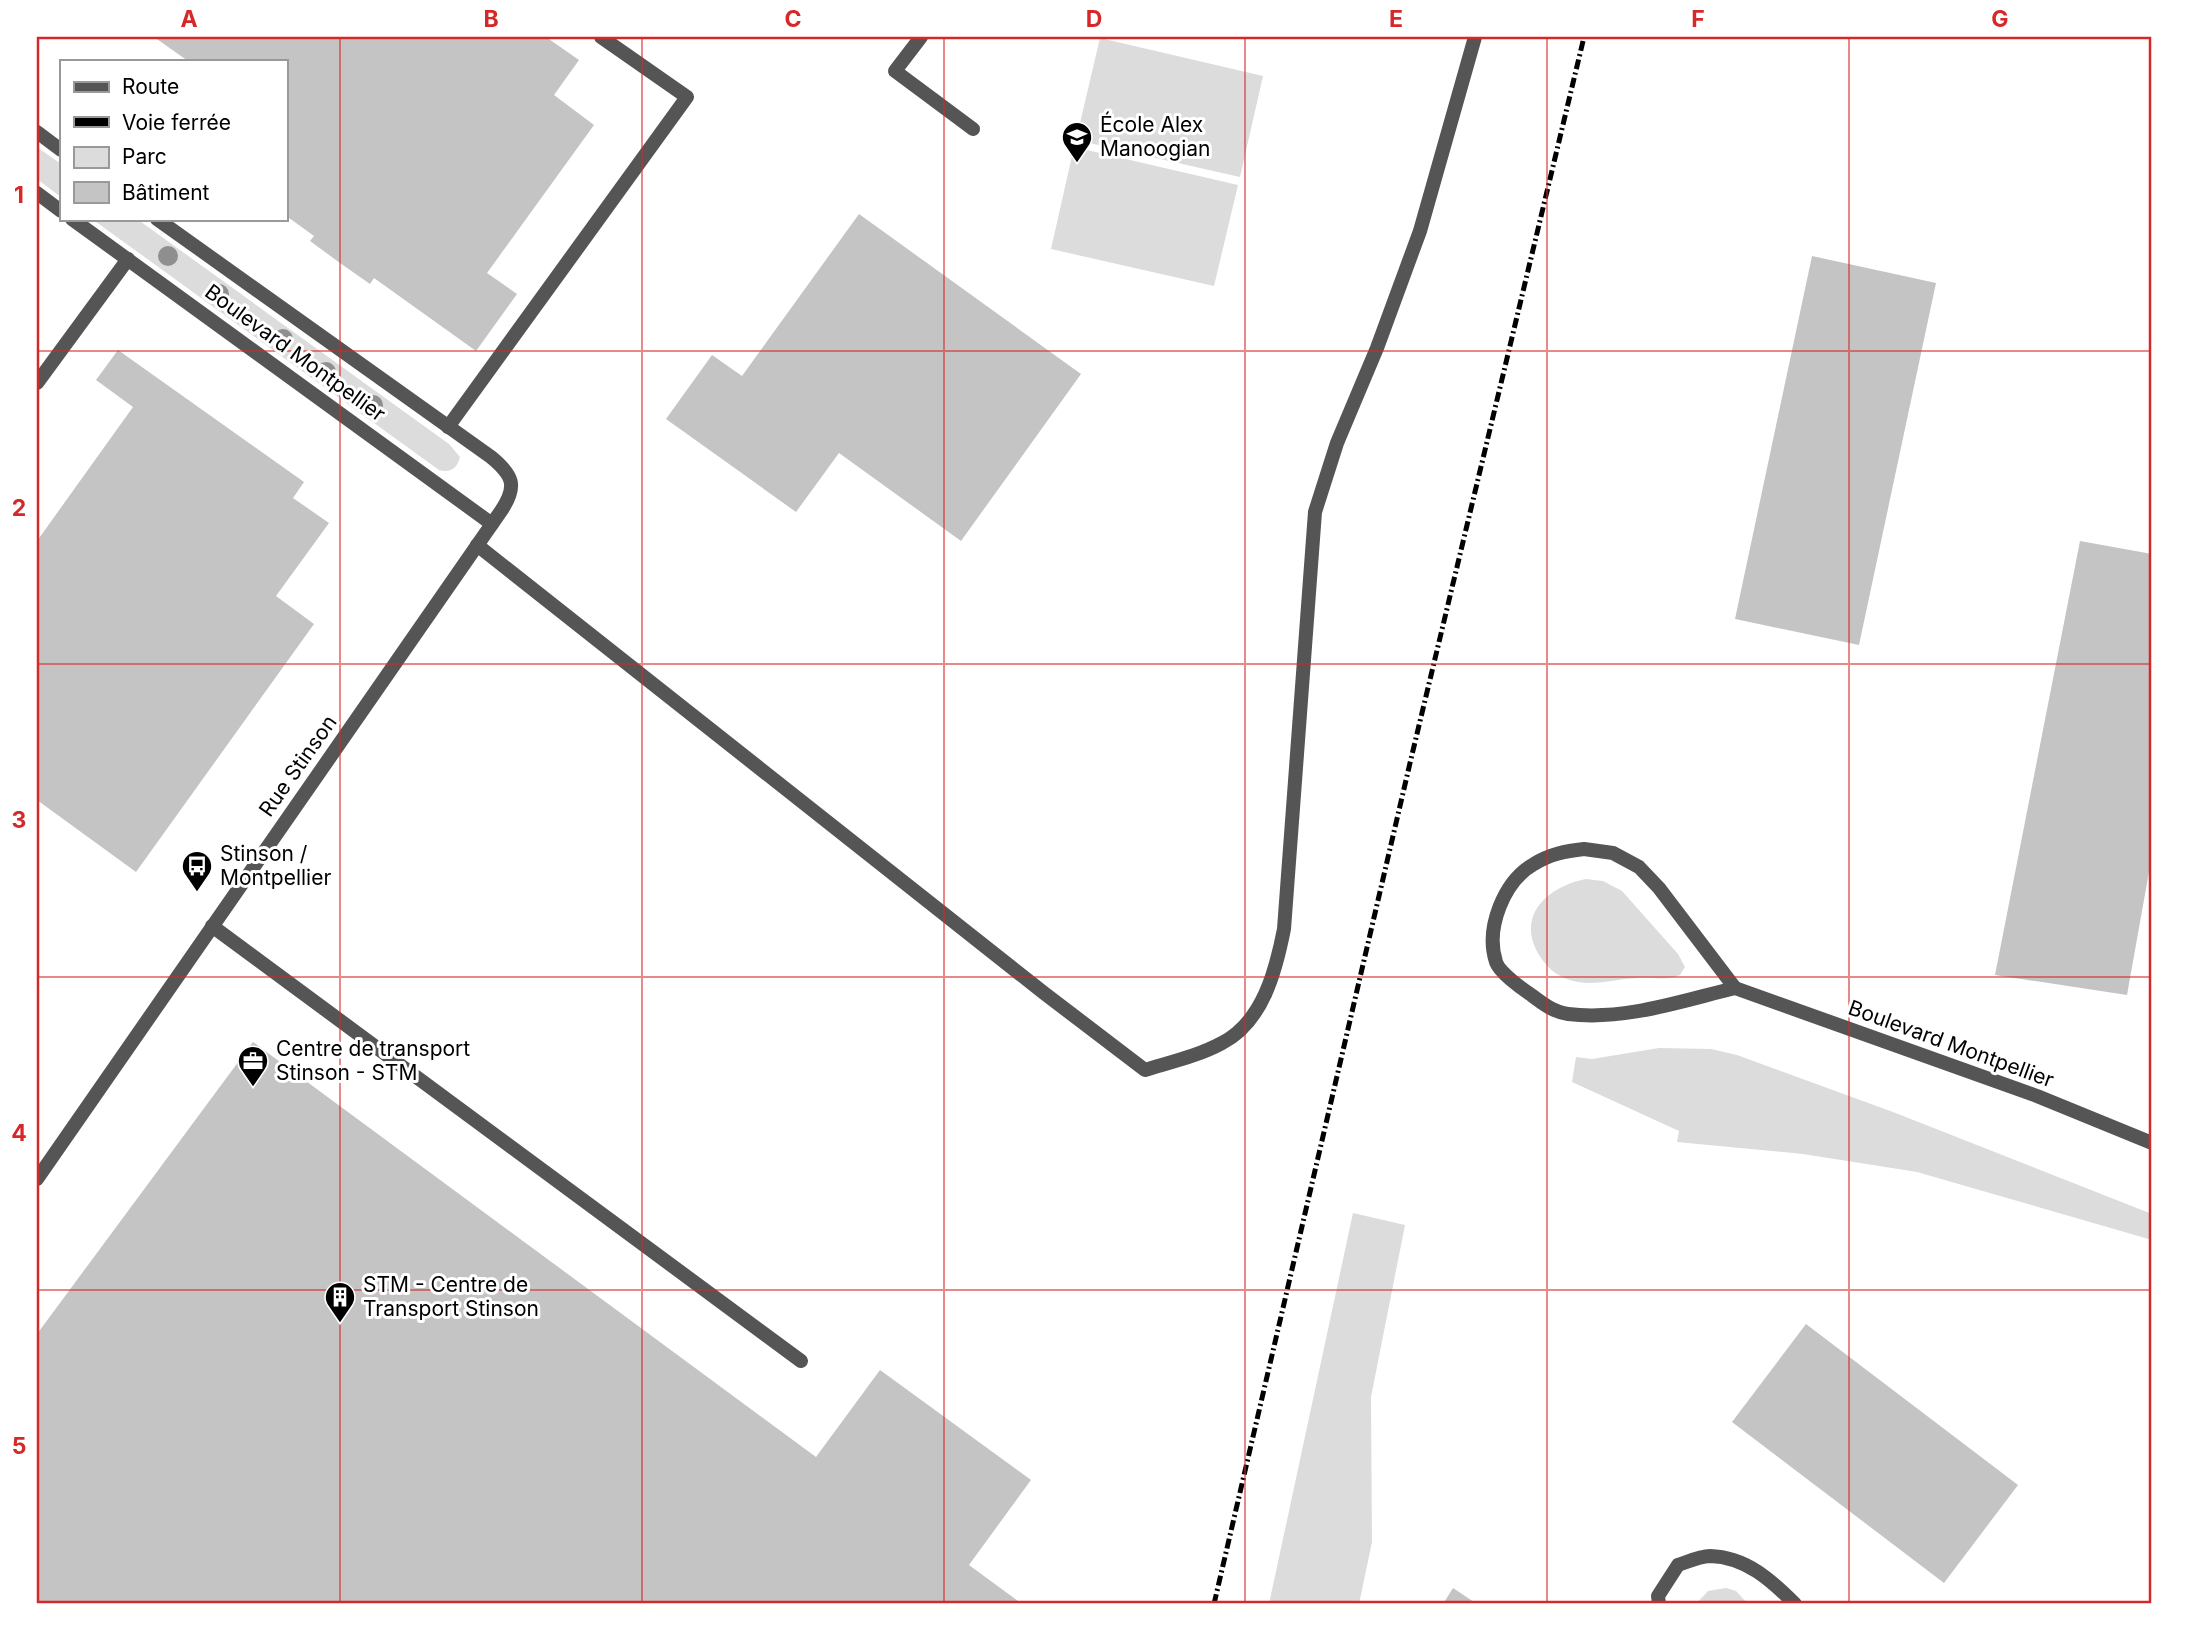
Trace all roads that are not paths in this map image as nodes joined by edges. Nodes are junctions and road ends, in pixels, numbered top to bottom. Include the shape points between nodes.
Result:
1 (601, 37) edge
2 (920, 37) edge
3 (1475, 37) edge
4 (974, 129) dead end
5 (37, 132) edge
6 (60, 149) edge
7 (37, 193) edge
8 (60, 210) edge
9 (73, 220) edge
10 (159, 220) edge
11 (128, 259) junction
12 (37, 383) edge
13 (448, 427) junction
14 (509, 476) joint
15 (492, 524) junction
16 (477, 545) junction
17 (212, 926) junction
18 (1735, 988) junction
19 (2152, 1143) edge
20 (37, 1180) edge
21 (801, 1362) dead end
22 (1659, 1604) edge
23 (1795, 1604) edge

1 - 13 street via 687,97
2 - 4 street via 895,71
3 - 16 street via 1420,232 1315,512 1284,929 1271,983 1255,1012 1225,1042 1145,1070
5 - 6 street
7 - 8 street
9 - 11 street, Boulevard Montpellier
10 - 13 street, Boulevard Montpellier
11 - 12 street
11 - 15 street, Boulevard Montpellier
13 - 14 street, Boulevard Montpellier via 491,457
14 - 15 street, Rue Stinson via 511,495
15 - 16 street, Rue Stinson
16 - 17 street, Rue Stinson
17 - 20 street, Rue Stinson
17 - 21 street
18 - 18 street via 1659,888 1639,867 1613,853 1584,849 1557,853 1531,865 1511,884 1498,909 1493,936 1496,964 1550,1009 1624,1014
18 - 19 street, Boulevard Montpellier
22 - 23 street via 1658,1596 1678,1565 1707,1556 1739,1561 1772,1580

